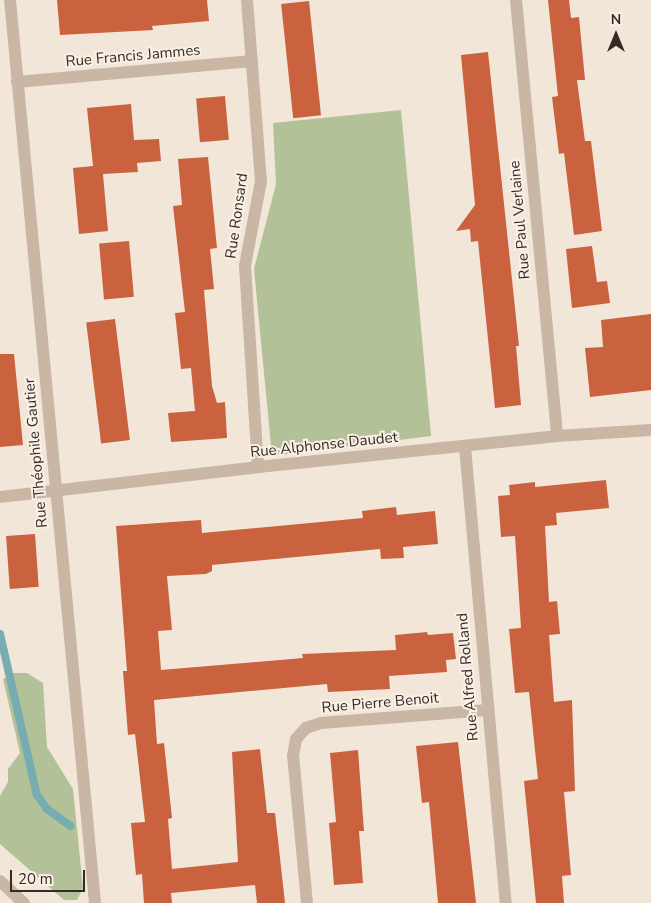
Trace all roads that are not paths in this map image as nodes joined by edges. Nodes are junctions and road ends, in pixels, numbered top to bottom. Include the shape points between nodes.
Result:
1 (10, 0) edge
2 (247, 0) edge
3 (516, 0) edge
4 (252, 61) junction
5 (17, 82) junction
6 (651, 430) edge
7 (557, 436) junction
8 (465, 447) junction
9 (258, 467) junction
10 (57, 492) junction
11 (0, 497) edge
12 (487, 710) junction
13 (0, 882) edge
14 (24, 903) edge
15 (95, 903) edge
16 (307, 903) edge
17 (506, 903) edge

1 - 5 street, Rue Théophile Gautier
2 - 4 street, Rue Ronsard
3 - 7 street, Rue Paul Verlaine
4 - 5 street, Rue Francis Jammes
4 - 9 street, Rue Ronsard via 261,181 245,266
5 - 10 street, Rue Théophile Gautier
6 - 7 street, Rue Alphonse Daudet
7 - 8 street, Rue Alphonse Daudet
8 - 9 street, Rue Alphonse Daudet
8 - 12 street, Rue Alfred Rolland
9 - 10 street, Rue Alphonse Daudet
10 - 11 street, Rue Alphonse Daudet
10 - 15 street, Rue Théophile Gautier
12 - 16 street, Rue Pierre Benoit via 321,723 306,728 296,739 293,756
12 - 17 street, Rue Alfred Rolland
13 - 14 street

